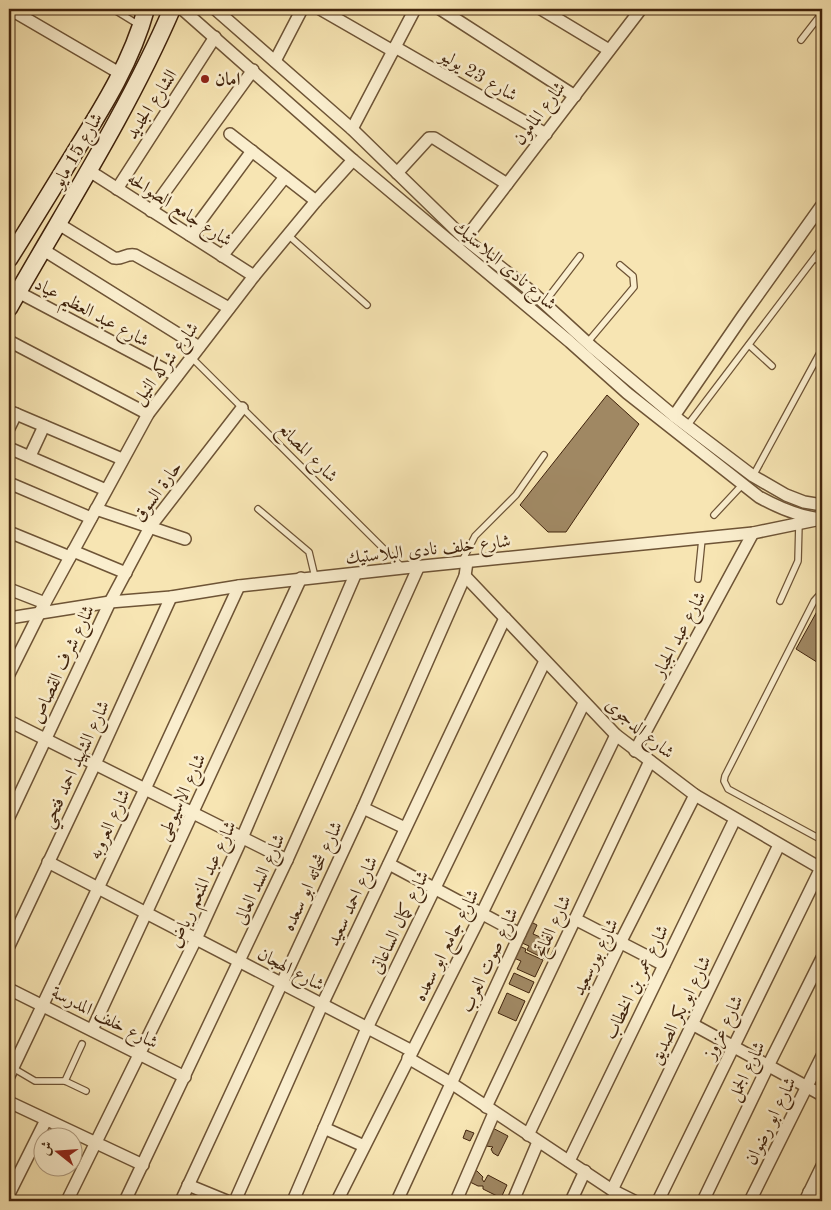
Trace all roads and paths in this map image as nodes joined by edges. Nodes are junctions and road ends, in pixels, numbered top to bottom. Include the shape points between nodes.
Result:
1 (113, 9) edge
2 (146, 9) edge
3 (172, 9) edge
4 (182, 9) edge
5 (214, 9) edge
6 (302, 9) edge
7 (320, 9) edge
8 (415, 9) edge
9 (440, 9) edge
10 (541, 9) edge
11 (640, 9) edge
12 (12, 13) edge
13 (822, 13) edge
14 (141, 26) junction
15 (215, 37) junction
16 (801, 40) dead end
17 (394, 49) junction
18 (610, 50) junction
19 (275, 61) junction
20 (254, 70) junction
21 (121, 74) junction
22 (575, 96) junction
23 (352, 129) junction
24 (230, 134) dead end
25 (546, 134) junction
26 (252, 152) junction
27 (353, 160) junction
28 (88, 170) junction
29 (397, 173) junction
30 (285, 177) junction
31 (507, 184) junction
32 (117, 189) junction
33 (316, 201) junction
34 (822, 205) edge
35 (152, 211) junction
36 (57, 223) junction
37 (190, 235) junction
38 (288, 235) junction
39 (465, 239) junction
40 (822, 248) edge
41 (42, 249) junction
42 (222, 256) junction
43 (580, 256) dead end
44 (815, 258) junction
45 (9, 259) edge
46 (822, 264) edge
47 (620, 266) dead end
48 (254, 276) junction
49 (18, 292) junction
50 (544, 303) junction
51 (367, 305) dead end
52 (9, 308) edge
53 (229, 308) junction
54 (9, 341) edge
55 (587, 342) junction
56 (749, 345) junction
57 (198, 347) junction
58 (822, 349) edge
59 (191, 357) junction
60 (772, 366) dead end
61 (177, 376) junction
62 (242, 408) junction
63 (12, 413) edge
64 (148, 414) junction
65 (674, 416) junction
66 (44, 426) junction
67 (687, 426) junction
68 (9, 428) edge
69 (9, 448) edge
70 (544, 455) dead end
71 (30, 456) junction
72 (122, 459) junction
73 (753, 476) junction
74 (9, 483) edge
75 (743, 484) junction
76 (106, 490) junction
77 (819, 502) edge
78 (258, 509) dead end
79 (93, 513) junction
80 (714, 515) dead end
81 (821, 519) edge
82 (799, 523) junction
83 (150, 527) junction
84 (9, 532) edge
85 (753, 533) junction
86 (185, 539) dead end
87 (702, 539) junction
88 (72, 554) junction
89 (464, 563) junction
90 (403, 568) junction
91 (418, 568) junction
92 (126, 573) junction
93 (355, 575) junction
94 (465, 576) junction
95 (315, 577) junction
96 (302, 578) junction
97 (698, 578) dead end
98 (239, 586) junction
99 (9, 589) edge
100 (822, 592) edge
101 (171, 597) junction
102 (780, 601) dead end
103 (110, 602) junction
104 (42, 608) junction
105 (9, 618) edge
106 (505, 618) junction
107 (545, 661) junction
108 (9, 674) edge
109 (584, 703) junction
110 (9, 721) edge
111 (616, 735) junction
112 (46, 740) junction
113 (635, 751) junction
114 (650, 761) junction
115 (95, 764) junction
116 (145, 789) junction
117 (695, 794) junction
118 (363, 808) junction
119 (193, 813) junction
120 (9, 817) edge
121 (734, 819) junction
122 (405, 828) junction
123 (242, 838) junction
124 (822, 839) edge
125 (779, 845) junction
126 (287, 860) junction
127 (48, 862) junction
128 (389, 864) junction
129 (822, 869) edge
130 (98, 888) junction
131 (434, 888) junction
132 (146, 913) junction
133 (482, 913) junction
134 (575, 919) junction
135 (520, 934) junction
136 (196, 939) junction
137 (620, 943) junction
138 (9, 946) edge
139 (822, 958) edge
140 (240, 962) junction
141 (664, 965) junction
142 (281, 983) junction
143 (9, 989) edge
144 (322, 1004) junction
145 (42, 1006) junction
146 (692, 1024) junction
147 (367, 1028) junction
148 (92, 1030) junction
149 (82, 1044) dead end
150 (733, 1047) junction
151 (140, 1054) junction
152 (410, 1054) junction
153 (822, 1056) edge
154 (768, 1066) junction
155 (11, 1072) edge
156 (185, 1077) junction
157 (65, 1081) junction
158 (451, 1083) junction
159 (806, 1087) junction
160 (86, 1090) dead end
161 (822, 1096) edge
162 (9, 1102) edge
163 (490, 1110) junction
164 (46, 1120) junction
165 (324, 1128) junction
166 (528, 1135) junction
167 (538, 1142) junction
168 (96, 1143) junction
169 (364, 1146) junction
170 (569, 1161) junction
171 (143, 1165) junction
172 (822, 1166) edge
173 (585, 1171) junction
174 (188, 1185) junction
175 (612, 1190) junction
176 (9, 1194) edge
177 (807, 1197) edge
178 (822, 1200) edge
179 (67, 1201) edge
180 (125, 1201) edge
181 (181, 1201) edge
182 (227, 1201) edge
183 (235, 1201) edge
184 (293, 1201) edge
185 (337, 1201) edge
186 (397, 1201) edge
187 (456, 1201) edge
188 (513, 1201) edge
189 (572, 1201) edge
190 (633, 1201) edge
191 (658, 1201) edge
192 (703, 1201) edge
193 (750, 1201) edge

1 - 14 lane
2 - 14 main road, شارع 15 مايو
3 - 28 main road, شارع 15 مايو via 144,70
4 - 15 street, شارع نادى البلاستيك
5 - 19 street, شارع نادى البلاستيك
6 - 19 street
7 - 17 street, شارع 23 يوليو
8 - 17 street
9 - 22 street
10 - 18 street
11 - 18 street, شارع المامون
12 - 21 street
13 - 16 lane
14 - 21 main road, شارع 15 مايو
15 - 20 street, شارع نادى البلاستيك
15 - 32 street, الشارع الجديد
17 - 23 street
17 - 25 street, شارع 23 يوليو
18 - 22 street, شارع المامون
19 - 23 street, شارع نادى البلاستيك
20 - 27 street, شارع نادى البلاستيك
20 - 35 street
21 - 45 main road, شارع 15 مايو
22 - 25 street, شارع المامون
23 - 29 street, شارع نادى البلاستيك
24 - 26 street
25 - 31 street, شارع المامون
26 - 30 street
26 - 37 street
27 - 33 street, شارع شركه النيل
27 - 75 street, شارع نادى البلاستيك via 627,393
28 - 32 street, شارع جامع الصوالحه
28 - 36 main road, شارع 15 مايو
29 - 31 street via 429,138 434,138
29 - 39 street, شارع نادى البلاستيك
30 - 33 street
30 - 42 street
31 - 39 street, شارع المامون
32 - 35 street, شارع جامع الصوالحه
33 - 38 street, شارع شركه النيل
34 - 65 street
35 - 37 street, شارع جامع الصوالحه
36 - 41 main road, شارع 15 مايو
36 - 53 street via 114,258 135,255
37 - 42 street, شارع جامع الصوالحه
38 - 48 street, شارع شركه النيل
38 - 51 lane
39 - 50 street, شارع نادى البلاستيك
40 - 44 lane
41 - 49 main road, شارع 15 مايو
41 - 57 street
42 - 48 street, شارع جامع الصوالحه
43 - 50 lane
44 - 46 lane
44 - 56 lane
47 - 55 lane via 633,276 634,287
48 - 53 street, شارع شركه النيل
49 - 52 main road, شارع 15 مايو
49 - 61 street, شارع عبد العظيم عياد
50 - 55 street, شارع نادى البلاستيك
53 - 57 street, شارع شركه النيل
54 - 64 street
55 - 65 street, شارع نادى البلاستيك
56 - 60 lane
56 - 67 lane
57 - 59 street, شارع شركه النيل
58 - 73 lane
59 - 61 street, شارع شركه النيل
59 - 62 lane, شارع المصانع
61 - 64 street, شارع شركه النيل
62 - 83 street, حارة السوق
62 - 90 lane, شارع المصانع
63 - 66 street
63 - 68 street
64 - 72 street, شارع شركه النيل
65 - 67 street, شارع نادى البلاستيك
66 - 71 street
66 - 72 street
67 - 73 street, شارع نادى البلاستيك
69 - 71 street
70 - 89 lane via 516,494 475,536
71 - 76 street
72 - 76 street, شارع شركه النيل
73 - 77 street, شارع نادى البلاستيك via 786,495
74 - 79 street
75 - 80 lane
75 - 81 street, شارع نادى البلاستيك via 778,508
76 - 79 street, شارع شركه النيل
78 - 95 lane via 309,552
79 - 83 street
79 - 88 street, شارع شركه النيل
81 - 82 street, شارع خلف نادى البلاستيك
82 - 85 street, شارع خلف نادى البلاستيك
82 - 102 lane via 798,562
83 - 86 street
83 - 92 street, حارة السوق
84 - 88 street
85 - 87 street, شارع خلف نادى البلاستيك
85 - 113 street, شارع عبد الجبار
87 - 89 street, شارع خلف نادى البلاستيك
87 - 97 lane
88 - 92 street
88 - 104 street, شارع شركه النيل
89 - 91 street, شارع خلف نادى البلاستيك
89 - 94 street, شارع شحاته ابو سعده
90 - 91 street, شارع خلف نادى البلاستيك
90 - 93 street, شارع خلف نادى البلاستيك
91 - 126 street, شارع السد العالى
92 - 103 street, حارة السوق
93 - 95 street, شارع خلف نادى البلاستيك
93 - 123 street, شارع عبد المنعم رياض
94 - 106 street, شارع الدجوى
94 - 118 street, شارع شحاته ابو سعده
95 - 96 street, شارع خلف نادى البلاستيك
96 - 98 street, شارع خلف نادى البلاستيك
96 - 119 street, شارع الاسيوطى
98 - 101 street, شارع خلف نادى البلاستيك
98 - 116 street, شارع العروبه
99 - 104 street
100 - 124 lane via 814,601 724,779 728,789
101 - 103 street, شارع خلف نادى البلاستيك
101 - 115 street, شارع الشهيد احمد فتحي
103 - 104 street, شارع خلف نادى البلاستيك
103 - 112 street, شارع شرف القصاص
104 - 105 street, شارع خلف نادى البلاستيك
104 - 108 street, شارع شركه النيل
106 - 107 street, شارع الدجوى
106 - 122 street, شارع احمد سعيد
107 - 109 street, شارع الدجوى
107 - 131 street, شارع كمال الساعاتى
109 - 111 street, شارع الدجوى
109 - 133 street, شارع جامع ابو سعده
110 - 112 street
111 - 113 street, شارع الدجوى
111 - 135 street, شارع صوت العرب
112 - 115 street
112 - 120 street, شارع شرف القصاص
113 - 114 street, شارع الدجوى
114 - 117 street, شارع الدجوى
114 - 134 street, شارع الفاتح
115 - 116 street
115 - 127 street, شارع الشهيد احمد فتحي
116 - 119 street
116 - 130 street, شارع العروبه
117 - 121 street, شارع الدجوى
117 - 137 street, شارع بورسعيد
118 - 122 street
118 - 142 street, شارع شحاته ابو سعده
119 - 123 street
119 - 132 street, شارع الاسيوطى
121 - 125 street, شارع الدجوى
121 - 141 street, شارع عمر بن الخطاب
122 - 128 street, شارع احمد سعيد
123 - 126 street
123 - 136 street, شارع عبد المنعم رياض
125 - 129 street, شارع الدجوى
125 - 146 street, شارع ابو بكر الصديق
126 - 140 street, شارع السد العالى
127 - 130 street, شارع الهجان
127 - 138 street, شارع الشهيد احمد فتحي
128 - 131 street
128 - 144 street, شارع احمد سعيد
129 - 150 street, شارع عزوز
130 - 132 street, شارع الهجان
130 - 145 street, شارع العروبه
131 - 133 street
131 - 147 street, شارع كمال الساعاتى
132 - 136 street, شارع الهجان
132 - 148 street, شارع الاسيوطى
133 - 135 street
133 - 152 street, شارع جامع ابو سعده
134 - 137 street
134 - 163 street, شارع الفاتح
135 - 158 street, شارع صوت العرب
136 - 140 street, شارع الهجان
136 - 151 street, شارع عبد المنعم رياض
137 - 141 street
137 - 166 street, شارع بورسعيد
139 - 154 street, شارع الجمل
140 - 142 street, شارع الهجان
140 - 156 street, شارع السد العالى
141 - 170 street, شارع عمر بن الخطاب
142 - 144 street, شارع الهجان
142 - 174 street, شارع شحاته ابو سعده
143 - 145 street, شارع خلف المدرسة
144 - 147 street, شارع الهجان
144 - 183 street, شارع احمد سعيد
145 - 148 street, شارع خلف المدرسة
145 - 155 street, شارع العروبه
146 - 150 street
146 - 175 street, شارع ابو بكر الصديق
147 - 152 street, شارع الهجان
147 - 165 street, شارع كمال الساعاتى
148 - 151 street, شارع خلف المدرسة
149 - 157 lane
150 - 154 street
150 - 191 street, شارع عزوز
151 - 156 street, شارع خلف المدرسة
151 - 168 street, شارع عبد المنعم رياض
152 - 158 street, شارع الهجان
152 - 169 street, شارع جامع ابو سعده
153 - 159 street, شارع ابو رضوان
154 - 159 street
154 - 192 street, شارع الجمل
155 - 157 lane via 35,1081
156 - 171 street, شارع السد العالى
157 - 160 lane
158 - 163 street, شارع الهجان
158 - 186 street, شارع صوت العرب
159 - 161 street
159 - 193 street, شارع ابو رضوان
162 - 164 street
163 - 166 street, شارع الهجان
163 - 187 street, شارع الفاتح
164 - 168 street
164 - 176 street
165 - 169 street
165 - 184 street, شارع كمال الساعاتى
166 - 167 street, شارع الهجان
167 - 170 street, شارع الهجان
167 - 188 street
168 - 171 street
168 - 179 street, شارع عبد المنعم رياض
169 - 185 street, شارع جامع ابو سعده
170 - 173 street, شارع الهجان
171 - 180 street, شارع السد العالى
172 - 177 street
173 - 175 street, شارع الهجان
173 - 189 street
174 - 181 street, شارع شحاته ابو سعده
174 - 182 street
175 - 190 street, شارع الهجان
177 - 178 street

